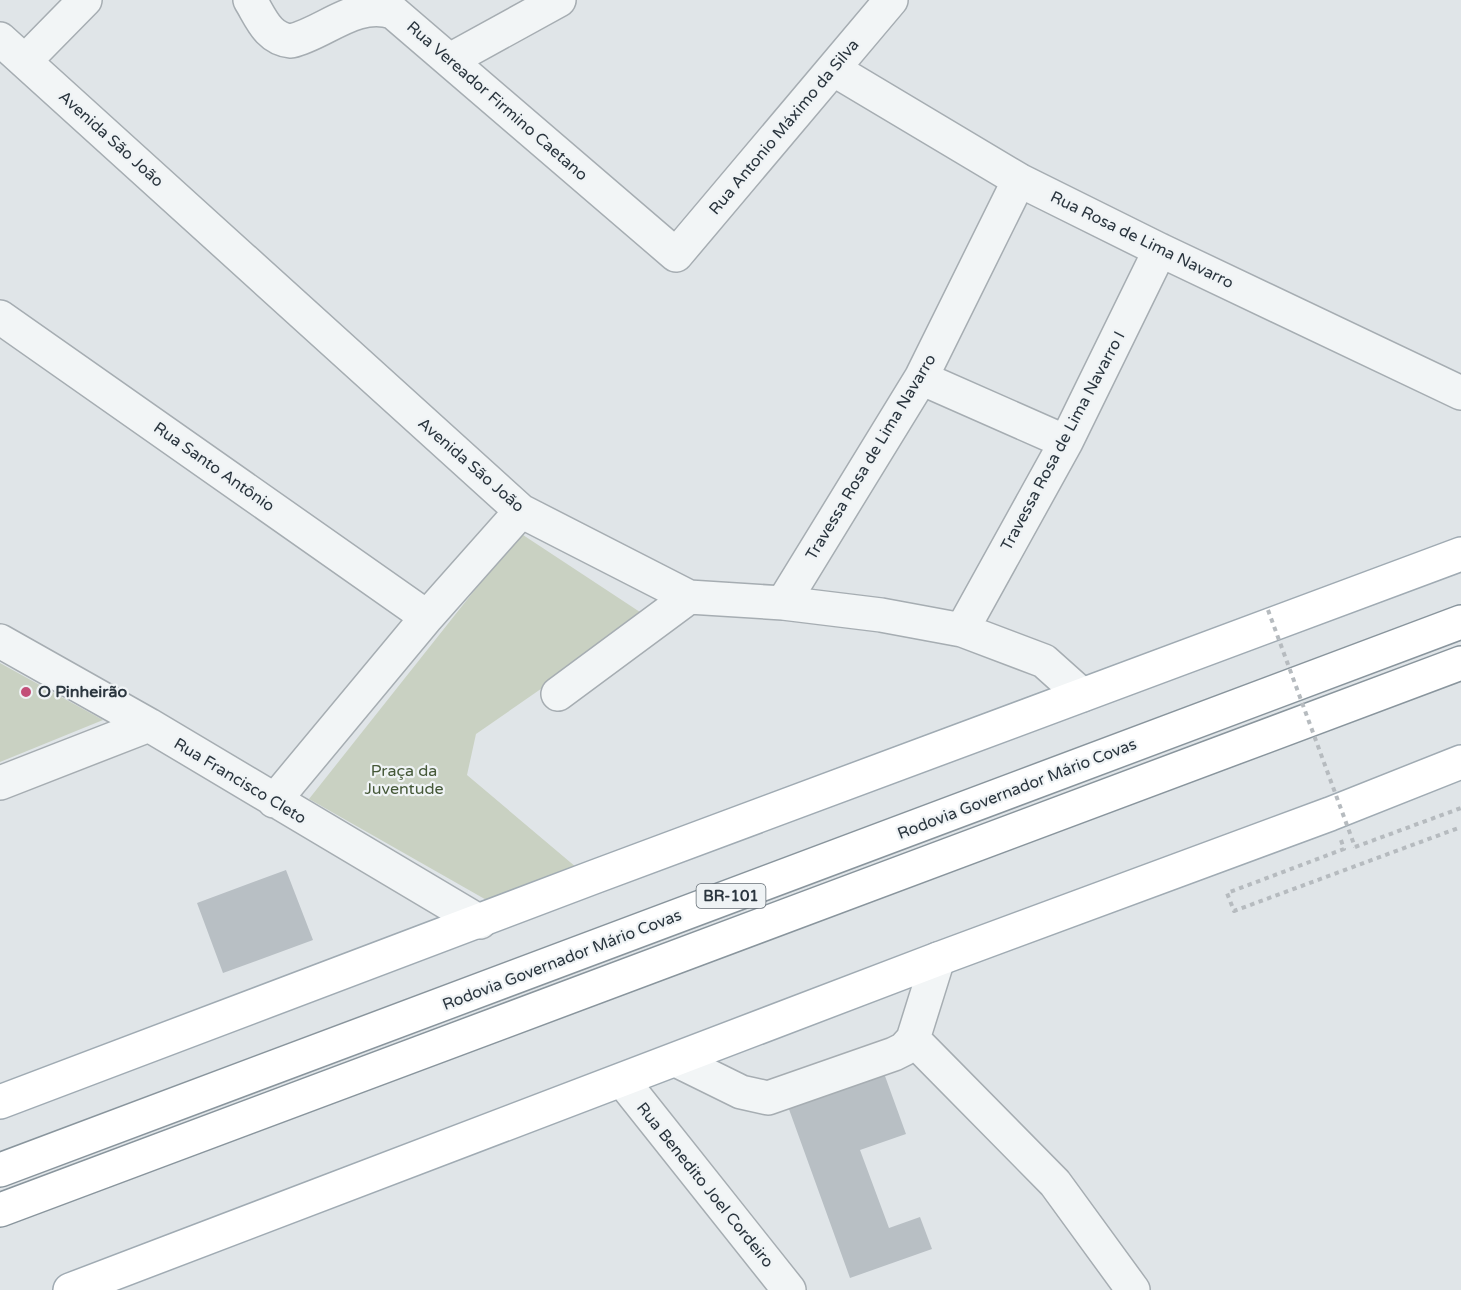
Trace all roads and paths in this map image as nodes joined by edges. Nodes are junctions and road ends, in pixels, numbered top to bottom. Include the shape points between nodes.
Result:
1 (85, 0) edge
2 (250, 0) edge
3 (559, 0) edge
4 (891, 0) edge
5 (0, 39) edge
6 (450, 60) junction
7 (25, 61) junction
8 (833, 69) junction
9 (1019, 180) junction
10 (1160, 250) junction
11 (676, 255) joint
12 (0, 317) edge
13 (921, 378) junction
14 (1461, 393) edge
15 (1066, 442) junction
16 (521, 511) junction
17 (1461, 554) edge
18 (688, 597) junction
19 (783, 603) junction
20 (1268, 610) dead end
21 (427, 617) junction
22 (1461, 622) edge
23 (962, 630) junction
24 (0, 640) edge
25 (1461, 663) edge
26 (558, 694) dead end
27 (1082, 695) junction
28 (149, 726) junction
29 (1461, 762) edge
30 (0, 783) edge
31 (274, 801) junction
32 (1461, 808) edge
33 (1461, 827) edge
34 (1344, 849) dead end
35 (480, 922) junction
36 (938, 959) junction
37 (913, 1039) junction
38 (676, 1060) junction
39 (622, 1080) junction
40 (0, 1102) edge
41 (0, 1170) edge
42 (0, 1210) edge
43 (70, 1290) edge
44 (789, 1290) edge
45 (1133, 1290) edge

1 - 7 street
2 - 6 street, Rua Vereador Firmino Caetano via 270,33 280,40 303,38 350,15 378,7 393,12
3 - 6 street
4 - 8 street, Rua Antonio Máximo da Silva
5 - 7 street, Avenida São João
6 - 11 street, Rua Vereador Firmino Caetano
7 - 16 street, Avenida São João
8 - 9 street, Rua Rosa de Lima Navarro
8 - 11 street, Rua Antonio Máximo da Silva
9 - 10 street, Rua Rosa de Lima Navarro
9 - 13 street, Travessa Rosa de Lima Navarro
10 - 14 street, Rua Rosa de Lima Navarro
10 - 15 street, Travessa Rosa de Lima Navarro I
12 - 21 street, Rua Santo Antônio
13 - 15 street
13 - 19 street, Travessa Rosa de Lima Navarro
15 - 23 street, Travessa Rosa de Lima Navarro I
16 - 18 street, Avenida São João
16 - 21 street
17 - 27 main road
18 - 19 street, Avenida São João
18 - 26 street
19 - 23 street, Avenida São João
20 - 32 path, bridge via 1355,847
21 - 31 street
22 - 41 main road, Rodovia Governador Mário Covas / BR-101
23 - 27 street, Avenida São João via 1044,661
24 - 28 street, Rua Francisco Cleto
25 - 42 main road, BR-101
27 - 35 main road
28 - 30 street
28 - 31 street, Rua Francisco Cleto
29 - 36 main road
31 - 35 street, Rua Francisco Cleto
33 - 34 path via 1234,911 1227,893
35 - 40 main road
36 - 37 street
36 - 38 main road
37 - 38 street via 894,1054 768,1098 741,1092
37 - 45 street via 1055,1183
38 - 39 main road
39 - 43 main road
39 - 44 street, Rua Benedito Joel Cordeiro

